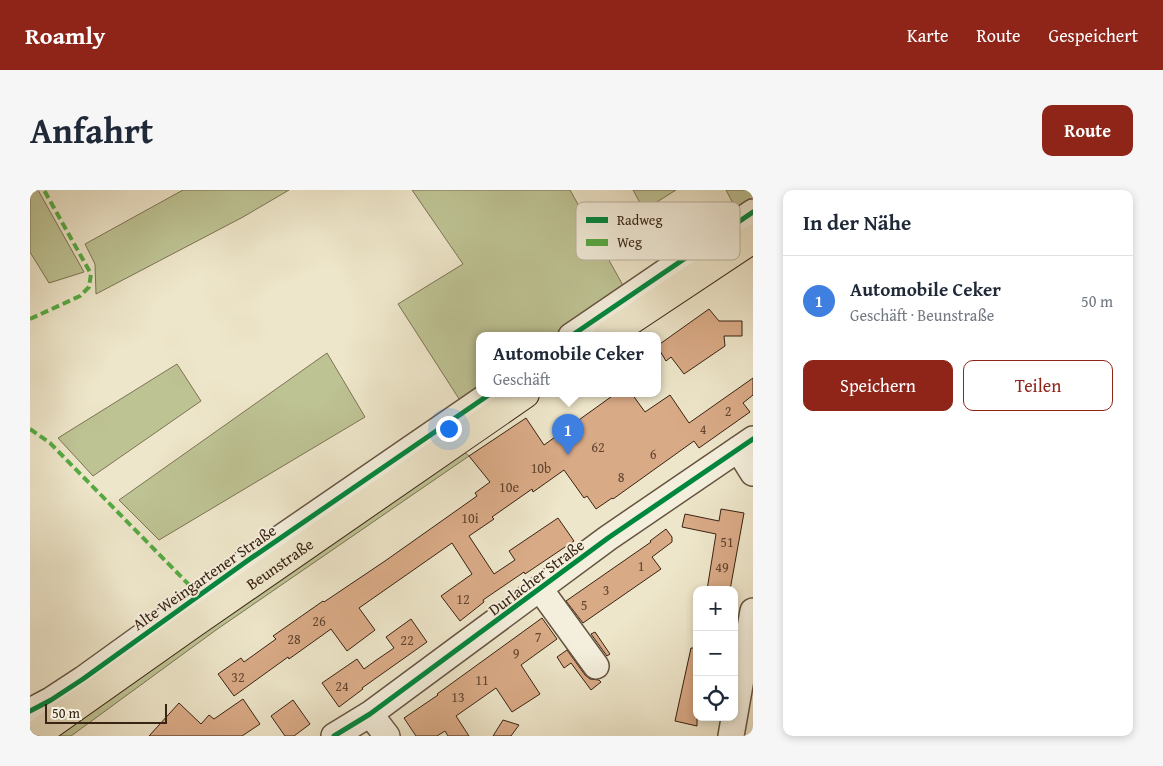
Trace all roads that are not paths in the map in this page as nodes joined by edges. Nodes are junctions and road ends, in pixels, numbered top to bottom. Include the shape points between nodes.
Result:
1 (753, 212) edge
2 (740, 221) edge
3 (753, 239) edge
4 (740, 248) edge
5 (683, 260) edge
6 (721, 260) edge
7 (577, 332) edge
8 (613, 332) edge
9 (486, 397) edge
10 (521, 397) edge
11 (746, 444) edge
12 (753, 473) edge
13 (540, 589) junction
14 (753, 611) edge
15 (596, 666) dead end
16 (30, 711) edge
17 (370, 714) junction
18 (34, 736) edge
19 (334, 736) edge
20 (388, 736) edge
21 (731, 736) edge

1 - 2 street
3 - 4 main road
5 - 7 street
6 - 8 main road
9 - 16 street, Alte Weingartener Straße via 247,561 83,679
10 - 18 main road, Beunstraße
11 - 12 street
11 - 13 street, Durlacher Straße via 608,538
13 - 15 street
13 - 17 street, Durlacher Straße
14 - 21 street
17 - 19 street, Durlacher Straße
17 - 20 street

